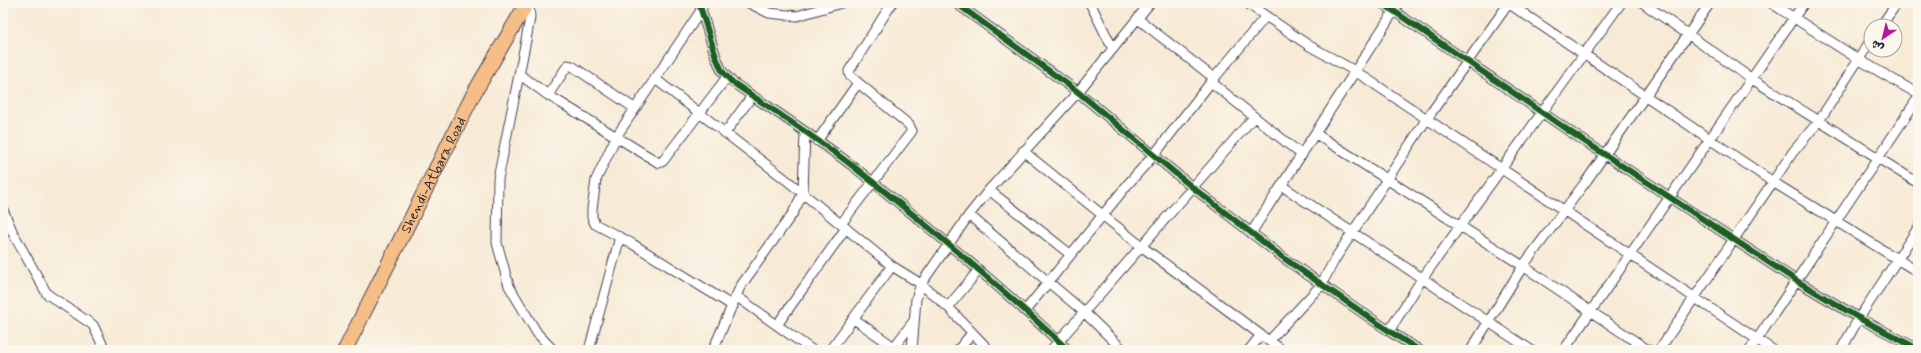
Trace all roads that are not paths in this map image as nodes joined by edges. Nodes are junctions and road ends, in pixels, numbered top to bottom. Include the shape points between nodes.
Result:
1 (528, 3) edge
2 (749, 3) edge
3 (841, 3) edge
4 (892, 3) edge
5 (956, 3) edge
6 (1090, 3) edge
7 (1150, 3) edge
8 (1247, 3) edge
9 (1382, 3) edge
10 (1509, 3) edge
11 (1622, 3) edge
12 (1643, 3) edge
13 (1710, 3) edge
14 (1771, 3) edge
15 (1804, 3) edge
16 (1897, 3) edge
17 (701, 6) edge
18 (1396, 7) edge
19 (1266, 16) junction
20 (1794, 18) junction
21 (1887, 18) edge
22 (1138, 19) junction
23 (1688, 35) junction
24 (1113, 48) junction
25 (1863, 52) edge
26 (1584, 55) junction
27 (1858, 59) junction
28 (1468, 63) junction
29 (1355, 71) junction
30 (519, 74) junction
31 (727, 77) junction
32 (654, 78) junction
33 (1752, 78) junction
34 (1212, 80) junction
35 (858, 83) junction
36 (1078, 92) junction
37 (1918, 94) edge
38 (548, 95) junction
39 (752, 96) junction
40 (1645, 96) junction
41 (1918, 98) edge
42 (634, 108) junction
43 (1542, 112) junction
44 (698, 113) junction
45 (1254, 117) junction
46 (1426, 120) junction
47 (1819, 121) junction
48 (805, 132) junction
49 (725, 133) junction
50 (1316, 134) junction
51 (616, 137) junction
52 (1709, 140) junction
53 (817, 141) junction
54 (1023, 151) junction
55 (1154, 155) junction
56 (1302, 155) junction
57 (1605, 155) junction
58 (1878, 158) junction
59 (1502, 170) junction
60 (1387, 179) junction
61 (1773, 182) junction
62 (873, 183) junction
63 (1918, 183) edge
64 (1282, 186) junction
65 (1192, 187) junction
66 (989, 190) junction
67 (803, 193) junction
68 (1670, 196) junction
69 (3, 210) edge
70 (1565, 210) junction
71 (969, 215) junction
72 (1103, 216) junction
73 (1835, 222) junction
74 (843, 226) junction
75 (1460, 227) junction
76 (1918, 228) edge
77 (1353, 232) junction
78 (1251, 233) junction
79 (620, 237) junction
80 (1734, 239) junction
81 (948, 245) junction
82 (1141, 246) junction
83 (1070, 254) junction
84 (1631, 254) junction
85 (1897, 259) junction
86 (892, 266) junction
87 (1523, 266) junction
88 (978, 271) junction
89 (1918, 272) edge
90 (1422, 279) junction
91 (1797, 281) junction
92 (1047, 282) junction
93 (921, 284) junction
94 (1321, 285) junction
95 (736, 296) junction
96 (1694, 297) junction
97 (733, 306) junction
98 (948, 307) junction
99 (1025, 311) junction
100 (1084, 312) junction
101 (1590, 312) junction
102 (1859, 318) junction
103 (854, 319) junction
104 (914, 320) junction
105 (1488, 321) junction
106 (777, 325) junction
107 (1389, 331) junction
108 (972, 334) junction
109 (1261, 336) junction
110 (1757, 340) junction
111 (1058, 341) junction
112 (1269, 341) junction
113 (893, 349) edge
114 (1918, 349) edge
115 (105, 350) edge
116 (346, 350) edge
117 (553, 350) edge
118 (589, 350) edge
119 (713, 350) edge
120 (812, 350) edge
121 (830, 350) edge
122 (912, 350) edge
123 (958, 350) edge
124 (989, 350) edge
125 (1050, 350) edge
126 (1068, 350) edge
127 (1123, 350) edge
128 (1248, 350) edge
129 (1282, 350) edge
130 (1419, 350) edge
131 (1471, 350) edge
132 (1531, 350) edge
133 (1564, 350) edge
134 (1648, 350) edge
135 (1659, 350) edge
136 (1750, 350) edge
137 (1773, 350) edge
138 (1841, 350) edge

1 - 30 street via 530,18
1 - 116 highway, Shendi-Atbara Road via 471,99
2 - 3 street via 769,13 797,16
4 - 35 street via 849,70 850,76
5 - 36 street
6 - 24 street
7 - 22 street
8 - 19 street
9 - 18 street
10 - 26 street
10 - 28 street
11 - 26 street
12 - 23 street
13 - 23 street
14 - 20 street
15 - 20 street
16 - 21 street
17 - 31 street via 716,57
17 - 32 street
18 - 28 street
18 - 29 street
19 - 29 street via 1308,45
19 - 34 street
20 - 27 street
20 - 33 street
22 - 24 street
22 - 34 street
23 - 33 street
23 - 40 street
24 - 36 street
25 - 27 street
26 - 40 street
26 - 43 street
27 - 37 street
27 - 47 street
28 - 43 street
28 - 46 street
29 - 46 street
29 - 50 street
30 - 38 street
30 - 117 street via 498,179 497,243 509,286 537,333
31 - 39 street
31 - 44 street
32 - 42 street
32 - 44 street
33 - 47 street
33 - 52 street
34 - 45 street
34 - 55 street
35 - 53 street
35 - 62 street via 909,125 912,131
36 - 54 street
36 - 55 street
38 - 42 street via 568,65
38 - 51 street
39 - 48 street
39 - 49 street
40 - 52 street
40 - 57 street
41 - 58 street
42 - 51 street
43 - 57 street
43 - 59 street
44 - 49 street
44 - 51 street via 659,163
45 - 56 street
45 - 65 street
46 - 59 street
46 - 60 street
47 - 58 street
47 - 61 street via 1793,152
48 - 53 street
48 - 67 street
49 - 67 street
50 - 56 street
50 - 60 street
51 - 79 street via 596,180 592,209 595,224
52 - 61 street
52 - 68 street
53 - 62 street
54 - 66 street
54 - 72 street
55 - 65 street
55 - 72 street
56 - 64 street
57 - 68 street
57 - 70 street
58 - 63 street
58 - 73 street
59 - 70 street
59 - 75 street
60 - 75 street
60 - 77 street
61 - 73 street
61 - 80 street
62 - 74 street
62 - 81 street
64 - 77 street
64 - 78 street
65 - 78 street
65 - 82 street
66 - 71 street
66 - 83 street
67 - 74 street
67 - 95 street via 793,213
68 - 80 street
68 - 84 street
69 - 115 street via 47,294 93,325
70 - 84 street
70 - 87 street
71 - 81 street
71 - 92 street
72 - 82 street
72 - 83 street
73 - 85 street
73 - 91 street
74 - 86 street
74 - 106 street
75 - 87 street
75 - 90 street
76 - 85 street
77 - 90 street
77 - 94 street
78 - 94 street
79 - 97 street
79 - 118 street
80 - 91 street
80 - 96 street
81 - 88 street
81 - 93 street
82 - 100 street
82 - 109 street
83 - 92 street
84 - 96 street
84 - 101 street
85 - 89 street
85 - 102 street
86 - 93 street
86 - 103 street
87 - 101 street
87 - 105 street
88 - 98 street
88 - 99 street
90 - 105 street
90 - 107 street
91 - 102 street
91 - 110 street
92 - 99 street
92 - 100 street
93 - 98 street
93 - 104 street via 916,299
94 - 107 street
94 - 112 street
95 - 97 street
95 - 106 street
96 - 110 street
96 - 135 street
97 - 119 street
98 - 108 street
99 - 111 street
100 - 111 street
100 - 127 street
101 - 133 street
101 - 134 street
102 - 114 street
102 - 138 street
103 - 113 street
103 - 121 street
104 - 113 street
104 - 122 street
105 - 131 street
105 - 132 street
106 - 120 street
107 - 130 street
108 - 123 street
108 - 124 street
109 - 112 street
109 - 128 street
110 - 136 street
110 - 137 street
111 - 125 street
111 - 126 street
112 - 129 street

